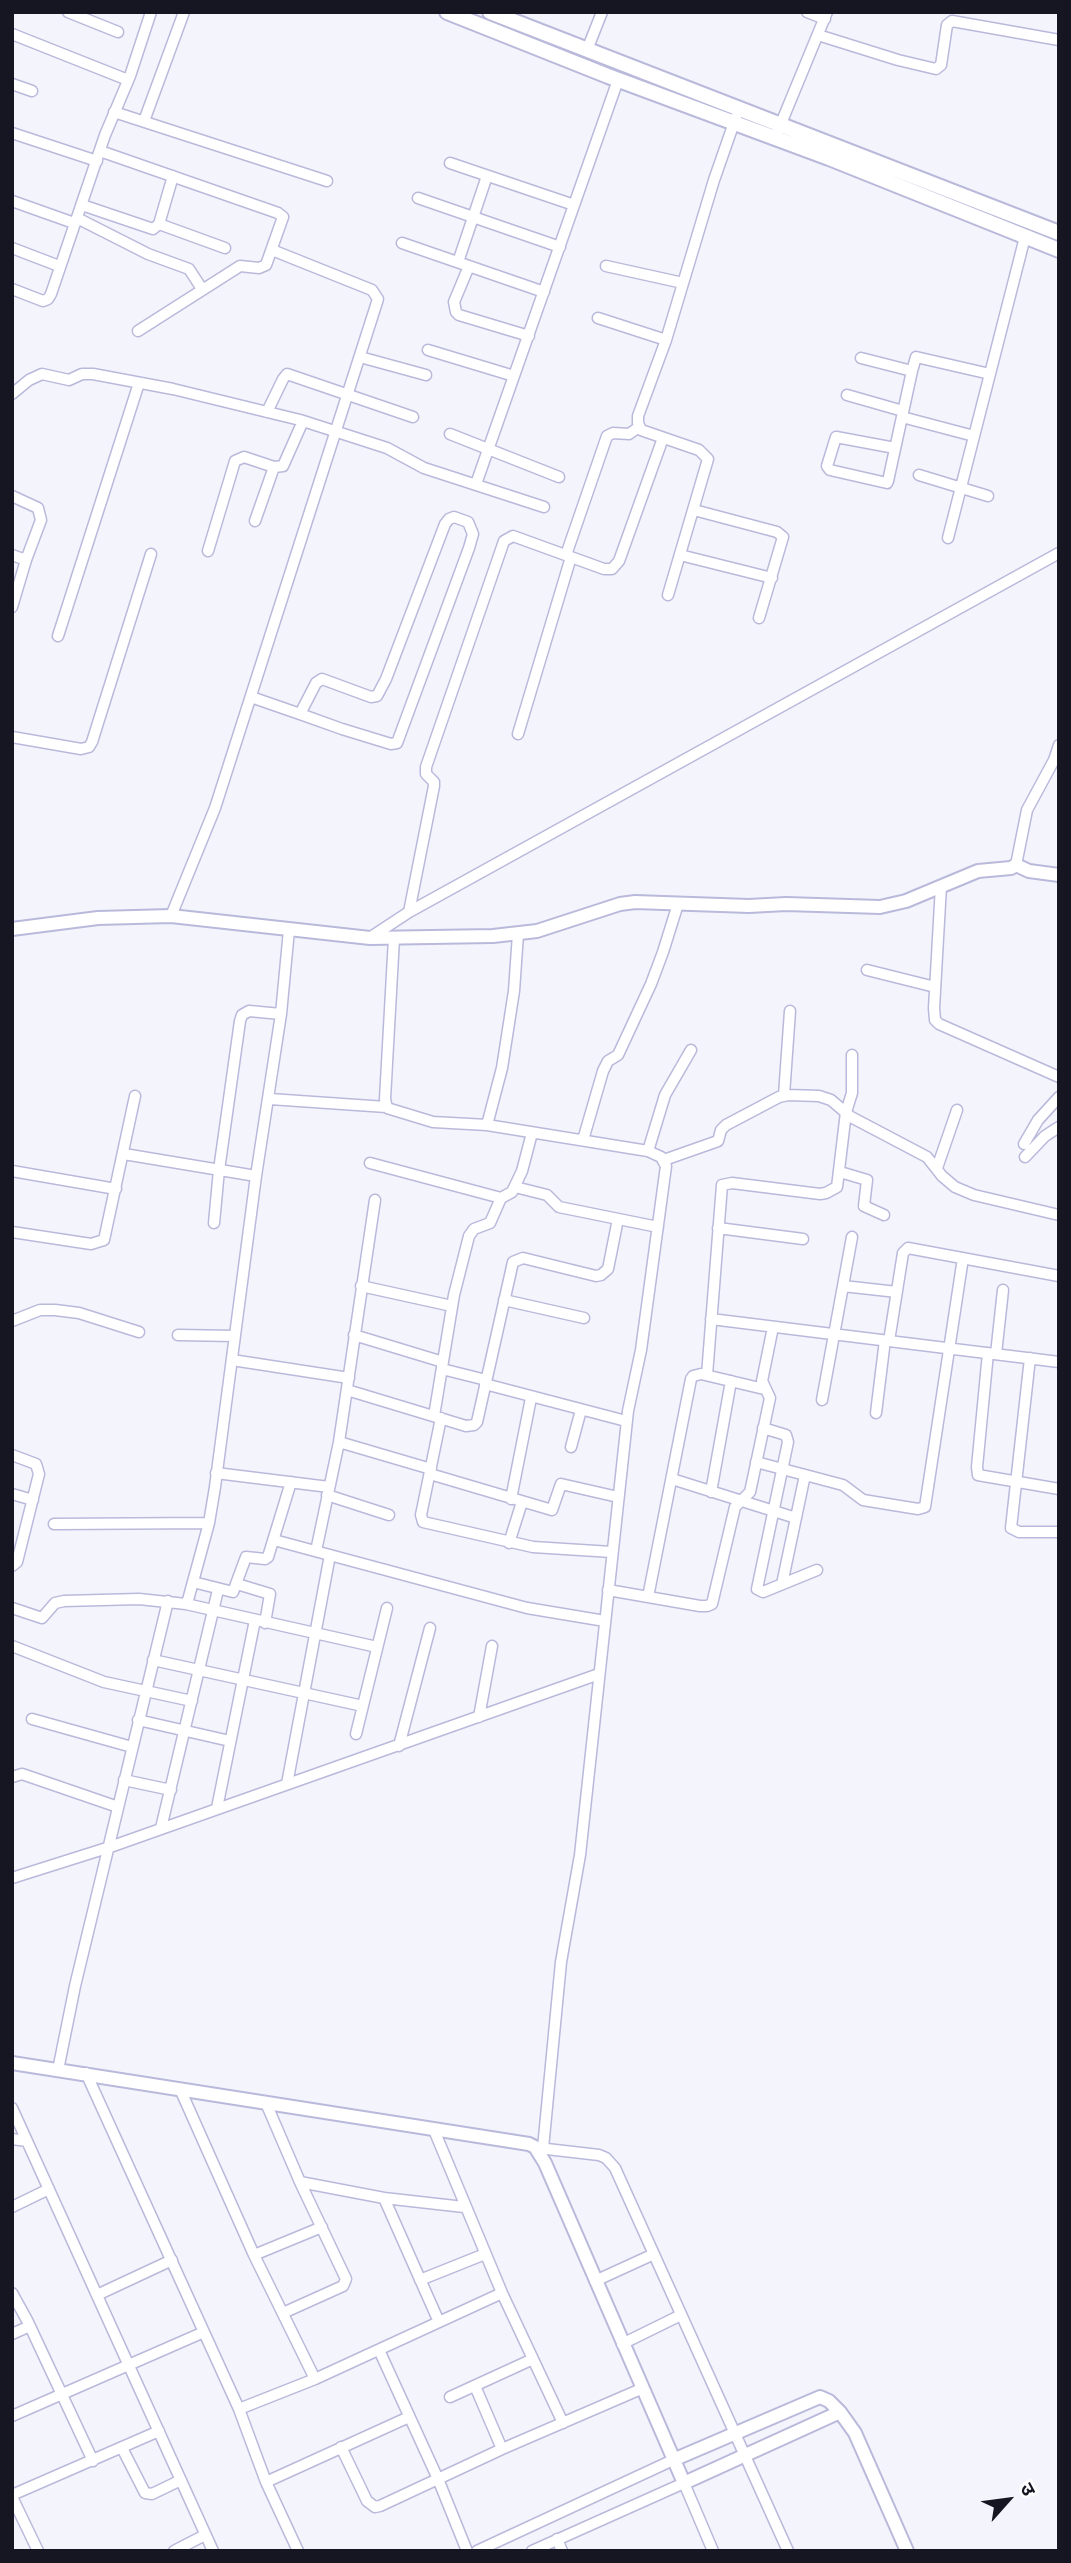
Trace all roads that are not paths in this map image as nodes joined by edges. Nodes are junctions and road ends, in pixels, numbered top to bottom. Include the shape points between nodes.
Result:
1 (68, 12) edge
2 (151, 12) edge
3 (184, 12) edge
4 (447, 12) edge
5 (490, 12) edge
6 (602, 12) edge
7 (807, 12) edge
8 (464, 15) edge
9 (826, 15) edge
10 (118, 32) dead end
11 (12, 34) edge
12 (818, 35) junction
13 (1059, 40) edge
14 (587, 50) junction
15 (128, 80) junction
16 (618, 80) junction
17 (12, 83) edge
18 (32, 91) dead end
19 (114, 112) junction
20 (737, 116) junction
21 (144, 121) junction
22 (778, 131) junction
23 (12, 133) edge
24 (98, 156) junction
25 (450, 163) dead end
26 (173, 176) junction
27 (487, 176) junction
28 (327, 181) dead end
29 (418, 198) dead end
30 (12, 201) edge
31 (82, 205) junction
32 (574, 205) junction
33 (473, 217) junction
34 (75, 220) junction
35 (159, 224) junction
36 (1059, 233) edge
37 (1025, 237) junction
38 (402, 243) dead end
39 (560, 247) junction
40 (12, 248) edge
41 (225, 248) dead end
42 (272, 250) junction
43 (1059, 250) edge
44 (458, 262) junction
45 (59, 266) junction
46 (470, 266) junction
47 (606, 266) dead end
48 (683, 283) junction
49 (12, 289) edge
50 (202, 289) junction
51 (544, 292) junction
52 (598, 318) dead end
53 (138, 331) dead end
54 (529, 336) junction
55 (666, 340) junction
56 (428, 350) dead end
57 (360, 357) junction
58 (861, 358) dead end
59 (912, 371) junction
60 (990, 374) junction
61 (426, 375) dead end
62 (514, 376) junction
63 (139, 383) junction
64 (12, 394) edge
65 (348, 394) junction
66 (847, 395) dead end
67 (267, 412) junction
68 (902, 414) junction
69 (412, 417) dead end
70 (303, 421) junction
71 (639, 427) junction
72 (337, 432) junction
73 (450, 433) dead end
74 (974, 436) junction
75 (663, 438) junction
76 (895, 448) junction
77 (488, 450) junction
78 (274, 467) junction
79 (919, 475) dead end
80 (559, 477) dead end
81 (476, 484) junction
82 (961, 489) junction
83 (12, 496) edge
84 (988, 496) dead end
85 (544, 507) dead end
86 (694, 510) junction
87 (255, 521) dead end
88 (948, 538) dead end
89 (208, 551) dead end
90 (1059, 553) edge
91 (151, 554) dead end
92 (12, 555) edge
93 (680, 555) junction
94 (569, 556) junction
95 (26, 560) junction
96 (772, 578) junction
97 (668, 595) dead end
98 (12, 607) edge
99 (759, 618) dead end
100 (58, 636) dead end
101 (251, 697) junction
102 (300, 714) junction
103 (518, 734) dead end
104 (12, 737) edge
105 (1059, 745) edge
106 (1016, 866) junction
107 (1059, 875) edge
108 (941, 886) junction
109 (678, 904) junction
110 (409, 912) junction
111 (171, 916) junction
112 (12, 929) edge
113 (289, 930) junction
114 (518, 934) junction
115 (370, 938) junction
116 (394, 938) junction
117 (866, 970) dead end
118 (935, 987) junction
119 (790, 1012) dead end
120 (281, 1014) junction
121 (691, 1050) dead end
122 (852, 1055) dead end
123 (1059, 1077) edge
124 (784, 1096) junction
125 (135, 1097) dead end
126 (1059, 1097) edge
127 (270, 1099) junction
128 (386, 1107) junction
129 (957, 1110) dead end
130 (846, 1112) junction
131 (486, 1125) junction
132 (1059, 1127) edge
133 (532, 1133) junction
134 (583, 1140) junction
135 (1024, 1144) dead end
136 (649, 1151) junction
137 (124, 1154) junction
138 (1025, 1157) dead end
139 (664, 1160) junction
140 (370, 1163) dead end
141 (937, 1168) junction
142 (219, 1170) junction
143 (12, 1171) edge
144 (840, 1172) junction
145 (256, 1176) junction
146 (514, 1186) junction
147 (116, 1189) junction
148 (501, 1198) junction
149 (375, 1200) dead end
150 (884, 1215) dead end
151 (1059, 1215) edge
152 (618, 1219) junction
153 (214, 1223) dead end
154 (658, 1227) junction
155 (718, 1228) junction
156 (12, 1232) edge
157 (852, 1237) dead end
158 (803, 1239) dead end
159 (963, 1258) junction
160 (1059, 1276) edge
161 (362, 1286) junction
162 (843, 1286) junction
163 (1003, 1290) dead end
164 (897, 1292) junction
165 (504, 1300) junction
166 (452, 1306) junction
167 (584, 1318) dead end
168 (711, 1319) junction
169 (12, 1321) edge
170 (773, 1326) junction
171 (139, 1332) dead end
172 (834, 1334) junction
173 (178, 1335) dead end
174 (354, 1335) junction
175 (235, 1336) junction
176 (887, 1341) junction
177 (950, 1348) junction
178 (992, 1354) junction
179 (1030, 1358) junction
180 (232, 1360) junction
181 (1059, 1362) edge
182 (442, 1365) junction
183 (707, 1375) junction
184 (349, 1378) junction
185 (731, 1381) junction
186 (486, 1382) junction
187 (764, 1389) junction
188 (347, 1390) junction
189 (531, 1398) junction
190 (822, 1400) dead end
191 (582, 1410) junction
192 (876, 1413) dead end
193 (438, 1417) junction
194 (626, 1421) junction
195 (763, 1428) junction
196 (339, 1442) junction
197 (571, 1447) dead end
198 (12, 1455) edge
199 (756, 1462) junction
200 (782, 1469) junction
201 (430, 1471) junction
202 (216, 1473) junction
203 (805, 1475) junction
204 (672, 1479) junction
205 (290, 1482) junction
206 (1015, 1482) junction
207 (1059, 1489) edge
208 (328, 1491) junction
209 (711, 1492) junction
210 (12, 1494) edge
211 (618, 1497) junction
212 (33, 1500) junction
213 (516, 1500) junction
214 (740, 1501) junction
215 (773, 1510) junction
216 (388, 1515) dead end
217 (796, 1518) junction
218 (209, 1523) junction
219 (54, 1524) dead end
220 (1059, 1532) edge
221 (275, 1540) junction
222 (509, 1543) junction
223 (316, 1551) junction
224 (612, 1552) junction
225 (330, 1555) junction
226 (12, 1566) edge
227 (817, 1570) dead end
228 (193, 1582) junction
229 (237, 1584) junction
230 (782, 1584) junction
231 (218, 1590) junction
232 (608, 1590) junction
233 (648, 1597) junction
234 (168, 1601) junction
235 (186, 1604) junction
236 (12, 1608) edge
237 (387, 1608) dead end
238 (213, 1611) junction
239 (260, 1621) junction
240 (604, 1621) junction
241 (430, 1628) dead end
242 (316, 1633) junction
243 (12, 1646) edge
244 (492, 1646) dead end
245 (377, 1647) junction
246 (153, 1660) junction
247 (200, 1670) junction
248 (599, 1674) junction
249 (242, 1680) junction
250 (145, 1692) junction
251 (303, 1692) junction
252 (191, 1701) junction
253 (363, 1706) junction
254 (479, 1717) junction
255 (32, 1719) dead end
256 (138, 1720) junction
257 (185, 1731) junction
258 (356, 1734) dead end
259 (230, 1741) junction
260 (399, 1746) junction
261 (132, 1747) junction
262 (12, 1777) edge
263 (124, 1780) junction
264 (287, 1784) junction
265 (171, 1790) junction
266 (118, 1807) junction
267 (217, 1808) junction
268 (161, 1828) junction
269 (110, 1847) junction
270 (12, 1878) edge
271 (12, 2063) edge
272 (58, 2070) junction
273 (86, 2073) junction
274 (180, 2089) junction
275 (266, 2103) junction
276 (12, 2108) edge
277 (433, 2130) junction
278 (12, 2139) edge
279 (27, 2141) junction
280 (539, 2148) junction
281 (300, 2182) junction
282 (49, 2189) junction
283 (384, 2198) junction
284 (12, 2207) edge
285 (464, 2207) junction
286 (322, 2227) junction
287 (485, 2254) junction
288 (654, 2254) junction
289 (254, 2255) junction
290 (172, 2260) junction
291 (420, 2280) junction
292 (595, 2281) junction
293 (12, 2293) edge
294 (502, 2293) junction
295 (97, 2295) junction
296 (283, 2313) junction
297 (681, 2315) junction
298 (439, 2322) junction
299 (30, 2326) junction
300 (204, 2332) junction
301 (12, 2334) edge
302 (622, 2344) junction
303 (379, 2350) junction
304 (533, 2360) junction
305 (127, 2365) junction
306 (315, 2379) junction
307 (475, 2386) junction
308 (641, 2389) junction
309 (61, 2393) junction
310 (450, 2397) dead end
311 (239, 2409) junction
312 (840, 2412) junction
313 (12, 2416) edge
314 (410, 2417) junction
315 (563, 2423) junction
316 (159, 2431) junction
317 (735, 2434) junction
318 (341, 2447) junction
319 (122, 2448) junction
320 (502, 2449) junction
321 (745, 2454) junction
322 (673, 2460) junction
323 (93, 2461) junction
324 (438, 2479) junction
325 (181, 2480) junction
326 (266, 2482) junction
327 (684, 2483) junction
328 (12, 2496) edge
329 (205, 2535) junction
330 (557, 2539) junction
331 (38, 2551) edge
332 (174, 2551) edge
333 (213, 2551) edge
334 (298, 2551) edge
335 (467, 2551) edge
336 (477, 2551) edge
337 (532, 2551) edge
338 (562, 2551) edge
339 (713, 2551) edge
340 (788, 2551) edge
341 (907, 2551) edge

1 - 10 street
2 - 15 street
3 - 21 street
4 - 8 main road
5 - 14 main road
6 - 14 street
7 - 9 street
8 - 16 main road
9 - 12 street
11 - 15 street
12 - 13 street via 936,69 952,21
12 - 22 street
14 - 20 main road
15 - 19 street
16 - 20 main road
16 - 32 street
17 - 18 street
19 - 21 street
19 - 24 street
20 - 22 main road
20 - 48 street
21 - 28 street
22 - 36 main road
22 - 37 main road
23 - 24 street
24 - 26 street
24 - 31 street
25 - 27 street
26 - 35 street
26 - 42 street via 281,215
27 - 32 street
27 - 33 street
29 - 33 street
30 - 34 street
31 - 34 street
31 - 35 street via 153,229
32 - 39 street
33 - 39 street
33 - 44 street
34 - 45 street
34 - 50 street via 190,269
35 - 41 street
37 - 43 main road
37 - 60 street
38 - 44 street
39 - 51 street
40 - 45 street
42 - 50 street via 262,267 240,266
42 - 57 street via 375,292 378,299
44 - 46 street
45 - 49 street via 46,300
46 - 51 street
46 - 54 street via 454,302 458,315
47 - 48 street
48 - 55 street
50 - 53 street
51 - 54 street
52 - 55 street
54 - 62 street
55 - 71 street via 638,416
56 - 62 street
57 - 61 street
57 - 65 street
58 - 59 street
59 - 60 street via 918,357
59 - 68 street
60 - 74 street
62 - 77 street
63 - 64 street via 93,374 69,380 42,373
63 - 67 street
63 - 100 street
65 - 67 street via 287,374
65 - 69 street
65 - 72 street
66 - 68 street
67 - 70 street
68 - 74 street
68 - 76 street
70 - 72 street
70 - 78 street via 285,465
71 - 75 street
71 - 94 street via 629,434 607,436
72 - 81 street
72 - 101 street
73 - 77 street
74 - 82 street
75 - 86 street via 699,450 708,458
75 - 94 street via 616,566 604,569
76 - 76 street via 885,484 827,466 836,438
77 - 80 street
77 - 81 street
78 - 87 street
78 - 89 street via 244,457 235,461
79 - 82 street
81 - 85 street
82 - 84 street
82 - 88 street
83 - 95 street via 41,513
86 - 93 street
86 - 96 street via 781,535
90 - 110 street
91 - 104 street via 93,742 81,749
92 - 95 street
93 - 96 street
93 - 97 street
94 - 103 street
94 - 110 street via 513,536 504,541 426,767 434,786
95 - 98 street
96 - 99 street
101 - 102 street
101 - 111 street via 215,808
102 - 102 street via 397,743 473,534 468,522 454,517 445,524 377,696 320,680
105 - 106 street via 1027,810
106 - 107 street
106 - 108 street via 972,872
108 - 109 street via 880,907
108 - 118 street
109 - 114 street via 620,904
109 - 134 street via 650,984 618,1055 603,1071
110 - 115 street
111 - 112 street via 98,918
111 - 113 street
113 - 115 street
113 - 120 street
114 - 116 street
114 - 131 street via 502,1068
115 - 116 street
116 - 128 street
117 - 118 street
118 - 123 street via 934,1014 939,1024
119 - 124 street
120 - 127 street
120 - 142 street via 249,1011 242,1015
121 - 136 street via 665,1095
122 - 130 street via 852,1093
124 - 130 street via 826,1098
124 - 139 street via 726,1125 718,1141
125 - 137 street
126 - 135 street
127 - 128 street
127 - 145 street
128 - 131 street via 428,1122
129 - 141 street
130 - 141 street via 914,1148
130 - 144 street
131 - 133 street
132 - 138 street
133 - 134 street
133 - 146 street
134 - 136 street
136 - 139 street
137 - 142 street
137 - 147 street
139 - 154 street
140 - 148 street
141 - 151 street via 964,1191
142 - 145 street
142 - 153 street
143 - 147 street
144 - 150 street via 867,1180 864,1206
144 - 155 street via 837,1187 826,1193 726,1183 721,1189
145 - 175 street
146 - 148 street
146 - 152 street via 547,1195 559,1208
147 - 156 street via 101,1242
148 - 166 street via 490,1223 471,1232
149 - 161 street
152 - 154 street
152 - 165 street via 605,1273 596,1276 519,1258 512,1265
154 - 194 street
155 - 158 street
155 - 168 street
157 - 162 street
159 - 160 street
159 - 164 street via 905,1249
159 - 177 street
161 - 166 street
161 - 174 street
162 - 164 street
162 - 172 street
163 - 178 street
164 - 176 street
165 - 167 street
165 - 186 street
166 - 182 street
168 - 170 street
168 - 183 street
169 - 171 street via 40,1310 55,1310
170 - 172 street
170 - 187 street
172 - 176 street
172 - 190 street
173 - 175 street
174 - 182 street
174 - 184 street
175 - 180 street
176 - 177 street
176 - 192 street
177 - 178 street
177 - 203 street via 925,1507 863,1500 848,1487
178 - 179 street
178 - 206 street via 976,1472
179 - 181 street
179 - 206 street
180 - 184 street
180 - 202 street
182 - 186 street
182 - 193 street
183 - 185 street
183 - 204 street via 697,1374 691,1380
184 - 188 street
185 - 187 street
185 - 209 street
186 - 189 street
186 - 193 street via 474,1425
187 - 195 street via 770,1398
188 - 193 street
188 - 196 street
189 - 191 street
189 - 213 street
191 - 194 street
191 - 197 street
193 - 201 street
194 - 211 street
195 - 199 street
195 - 200 street via 788,1438
196 - 201 street
196 - 208 street
198 - 212 street via 39,1468
199 - 200 street
199 - 214 street via 750,1492
200 - 203 street
200 - 215 street
201 - 213 street
201 - 222 street via 423,1522
202 - 205 street
202 - 218 street
203 - 217 street
204 - 209 street
204 - 233 street
205 - 208 street
205 - 221 street
206 - 207 street
206 - 220 street via 1010,1528
208 - 216 street
208 - 223 street
209 - 214 street
210 - 212 street
211 - 213 street via 561,1484 552,1510
211 - 224 street
212 - 226 street via 17,1562
213 - 222 street
214 - 215 street
214 - 233 street via 733,1513 712,1604
215 - 217 street
215 - 230 street via 757,1589 762,1592
217 - 230 street
218 - 219 street
218 - 228 street
221 - 223 street
221 - 229 street via 265,1559 246,1556
222 - 224 street
223 - 225 street
224 - 232 street
225 - 240 street via 527,1608
225 - 242 street
227 - 230 street
228 - 231 street
228 - 235 street
229 - 231 street via 233,1592
229 - 239 street via 270,1594
231 - 238 street
232 - 233 street
232 - 240 street
234 - 235 street
234 - 236 street via 59,1601 42,1618
234 - 246 street
235 - 238 street
237 - 245 street
238 - 239 street
238 - 247 street
239 - 242 street
239 - 249 street
240 - 248 street
241 - 260 street
242 - 245 street
242 - 251 street
243 - 250 street
244 - 254 street
245 - 253 street
246 - 247 street
246 - 250 street
247 - 249 street
247 - 252 street
248 - 254 street
248 - 280 street via 580,1855 561,1962
249 - 251 street
249 - 259 street
250 - 252 street
250 - 256 street
251 - 253 street
251 - 264 street
252 - 257 street
253 - 258 street
254 - 260 street
255 - 261 street
256 - 257 street
256 - 261 street
257 - 259 street
257 - 265 street
259 - 267 street
260 - 264 street
261 - 263 street
262 - 266 street via 22,1774
263 - 265 street
263 - 266 street
264 - 267 street
265 - 268 street
266 - 269 street
267 - 268 street
268 - 269 street
269 - 270 street
269 - 272 street
271 - 272 street
272 - 273 street
273 - 274 street
273 - 290 street
274 - 275 street
274 - 289 street
275 - 277 street
275 - 281 street
276 - 279 street
277 - 280 street
277 - 285 street
278 - 279 street
279 - 282 street
280 - 288 street via 599,2155 611,2162
280 - 292 street
281 - 283 street
281 - 286 street
282 - 284 street
282 - 295 street
283 - 285 street
283 - 291 street
285 - 287 street
286 - 289 street
286 - 296 street via 345,2283
287 - 291 street
287 - 294 street
288 - 292 street
288 - 297 street
289 - 296 street
290 - 295 street
290 - 300 street
291 - 298 street
292 - 302 street
293 - 299 street
294 - 298 street
294 - 304 street
295 - 305 street
296 - 306 street
297 - 302 street
297 - 317 street
298 - 303 street
299 - 301 street
299 - 309 street
300 - 305 street
300 - 311 street
302 - 308 street
303 - 306 street
303 - 314 street
304 - 307 street
304 - 315 street
305 - 309 street
305 - 316 street
306 - 311 street
307 - 310 street
307 - 320 street
308 - 315 street
308 - 322 street
309 - 313 street
309 - 323 street
311 - 326 street
312 - 317 street via 829,2401 814,2398
312 - 321 street
312 - 341 street via 855,2433
314 - 318 street
314 - 324 street
315 - 320 street
316 - 319 street
316 - 325 street
317 - 321 street
317 - 322 street
318 - 324 street via 367,2501 375,2507
318 - 326 street
319 - 323 street
319 - 325 street via 145,2493
320 - 324 street
321 - 327 street
321 - 340 street
322 - 327 street
322 - 336 street
323 - 328 street
324 - 335 street
325 - 329 street
326 - 334 street
327 - 330 street
327 - 339 street
328 - 331 street
329 - 332 street
329 - 333 street
330 - 337 street
330 - 338 street

